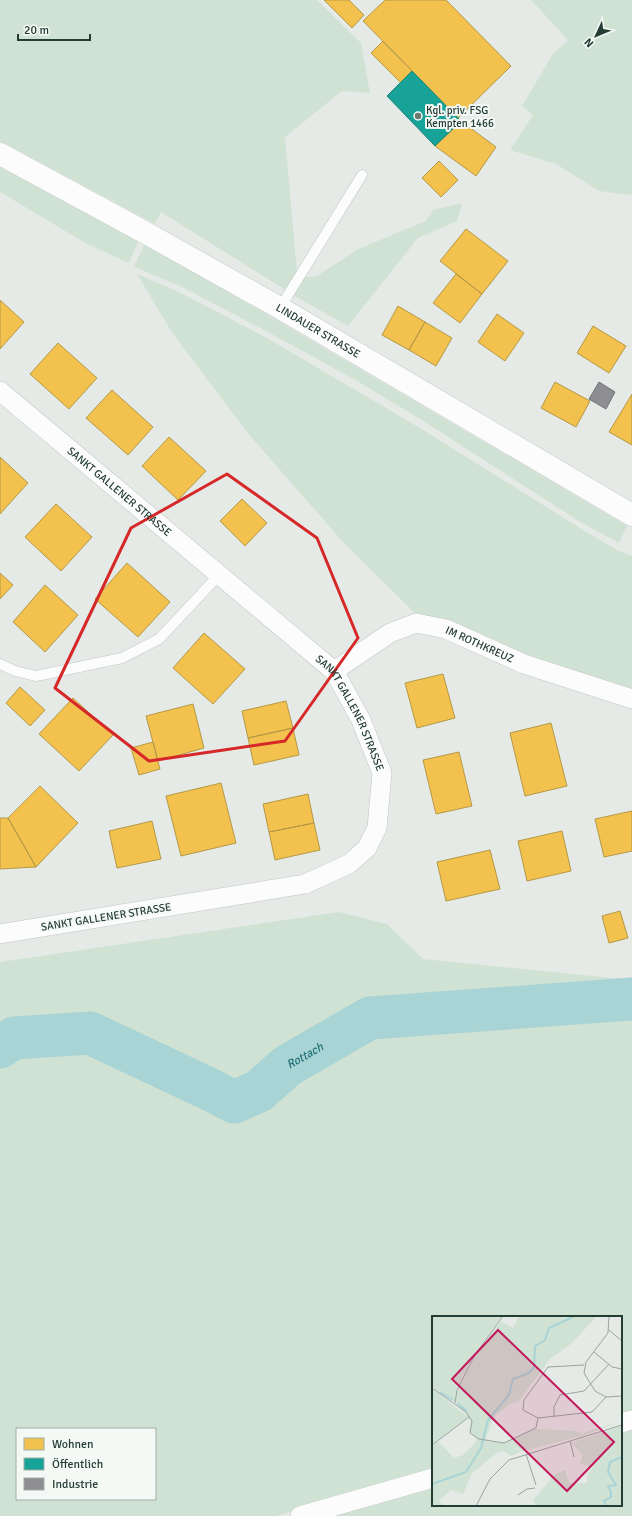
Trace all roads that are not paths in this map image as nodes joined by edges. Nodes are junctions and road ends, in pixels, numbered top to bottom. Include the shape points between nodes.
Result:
1 (0, 154) edge
2 (362, 176) dead end
3 (280, 308) junction
4 (0, 391) edge
5 (632, 515) edge
6 (219, 575) junction
7 (0, 664) edge
8 (334, 671) junction
9 (632, 699) edge
10 (0, 934) edge
11 (632, 1420) edge
12 (622, 1423) edge
13 (432, 1478) edge
14 (300, 1516) edge

1 - 3 main road, LINDAUER STRASSE
2 - 3 lane
3 - 5 main road, LINDAUER STRASSE
4 - 6 street, SANKT GALLENER STRASSE
6 - 7 lane via 160,639 122,658 36,676
6 - 8 street, SANKT GALLENER STRASSE
8 - 9 street, IM ROTHKREUZ via 390,633 416,624 446,630 524,664
8 - 10 street, SANKT GALLENER STRASSE via 361,720 382,773 377,828 367,848 349,864 305,884
11 - 12 street
13 - 14 street

